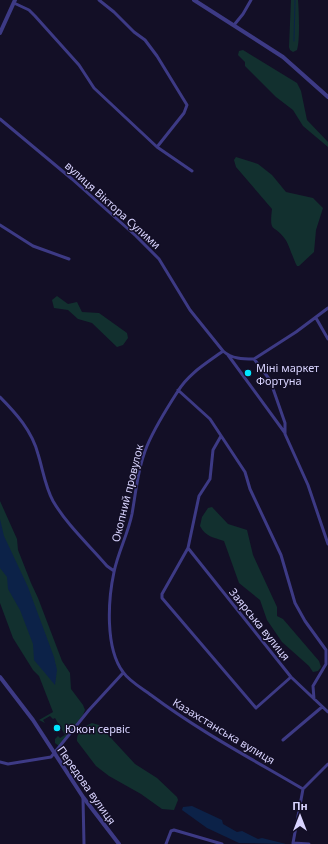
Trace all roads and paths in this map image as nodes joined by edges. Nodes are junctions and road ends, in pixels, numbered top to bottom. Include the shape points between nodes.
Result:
1 (98, 0) edge
2 (194, 0) edge
3 (251, 0) edge
4 (14, 1) edge
5 (234, 24) junction
6 (0, 33) edge
7 (328, 97) edge
8 (0, 120) edge
9 (157, 147) junction
10 (192, 172) dead end
11 (0, 225) edge
12 (69, 259) dead end
13 (328, 308) edge
14 (316, 318) junction
15 (328, 339) edge
16 (223, 351) junction
17 (228, 355) junction
18 (254, 359) junction
19 (178, 390) junction
20 (0, 397) edge
21 (285, 434) junction
22 (221, 436) junction
23 (328, 544) edge
24 (188, 548) junction
25 (114, 571) junction
26 (123, 673) junction
27 (0, 677) edge
28 (291, 677) junction
29 (314, 698) junction
30 (322, 707) junction
31 (328, 712) edge
32 (283, 740) dead end
33 (54, 753) junction
34 (0, 762) edge
35 (328, 764) edge
36 (303, 789) junction
37 (83, 797) junction
38 (84, 844) edge
39 (119, 844) edge
40 (166, 844) edge
41 (222, 844) edge
42 (309, 844) edge

1 - 9 street via 144,40 157,56 187,105 184,113
2 - 5 street
3 - 5 street
4 - 6 street
4 - 9 street via 35,16 80,65 94,88
5 - 7 street via 297,68
8 - 16 street, вулиця Віктора Сулими via 72,179 159,259 190,310
9 - 10 street
11 - 12 street via 33,246
13 - 14 street
14 - 15 street
14 - 18 street
16 - 17 street, вулиця Віктора Сулими
16 - 19 street, Окопний провулок via 197,369
17 - 18 street, вулиця Віктора Сулими
17 - 21 street, вулиця Віктора Сулими
18 - 21 street, вулиця Віктора Сулими via 270,380 285,423
19 - 22 street via 210,419
19 - 25 street, Окопний провулок via 147,446 137,482 132,515
20 - 25 street via 14,410 29,432 53,500 79,535
21 - 23 street, вулиця Віктора Сулими via 305,478
22 - 24 street via 213,450 210,479 199,496
22 - 29 street via 247,476 250,489 281,555 300,613 326,650 326,664 313,686
24 - 28 street, Заярська вулиця
24 - 28 street via 162,598 256,708
25 - 26 street, Казахстанська вулиця via 110,605 111,640
26 - 33 street
26 - 36 street, Казахстанська вулиця via 182,718
27 - 33 street, Передова вулиця
28 - 29 street, Заярська вулиця
29 - 30 street, Заярська вулиця
30 - 31 street, Заярська вулиця
30 - 32 street
33 - 34 street via 51,757 27,762
33 - 37 street, Передова вулиця
35 - 36 street
36 - 42 street via 293,843
37 - 38 street
37 - 39 street, Передова вулиця
40 - 41 street via 171,831 174,830

